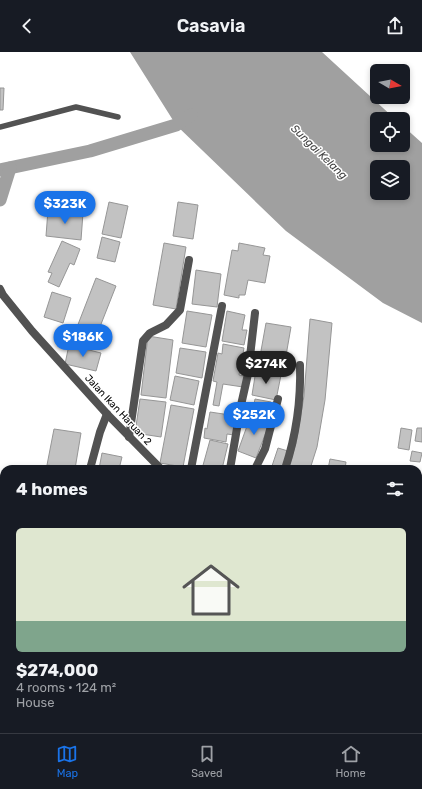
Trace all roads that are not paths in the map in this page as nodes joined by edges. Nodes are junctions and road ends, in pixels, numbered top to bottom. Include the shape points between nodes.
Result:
1 (118, 117) dead end
2 (0, 127) edge
3 (189, 260) dead end
4 (0, 289) edge
5 (222, 306) dead end
6 (256, 313) dead end
7 (300, 365) dead end
8 (278, 399) dead end
9 (107, 414) junction
10 (129, 437) junction
11 (91, 465) edge
12 (155, 465) edge
13 (192, 465) edge
14 (231, 465) edge
15 (257, 465) edge
16 (286, 465) edge

1 - 2 lane via 76,106
3 - 10 street via 180,310 166,325 150,333 143,341
4 - 9 street, Jalan Ikan Haruan 2 via 32,331
5 - 13 street
6 - 14 street via 248,374
7 - 16 street via 296,424
8 - 15 street via 265,450
9 - 10 street, Jalan Ikan Haruan 2
9 - 11 street
10 - 12 street, Jalan Ikan Haruan 2

